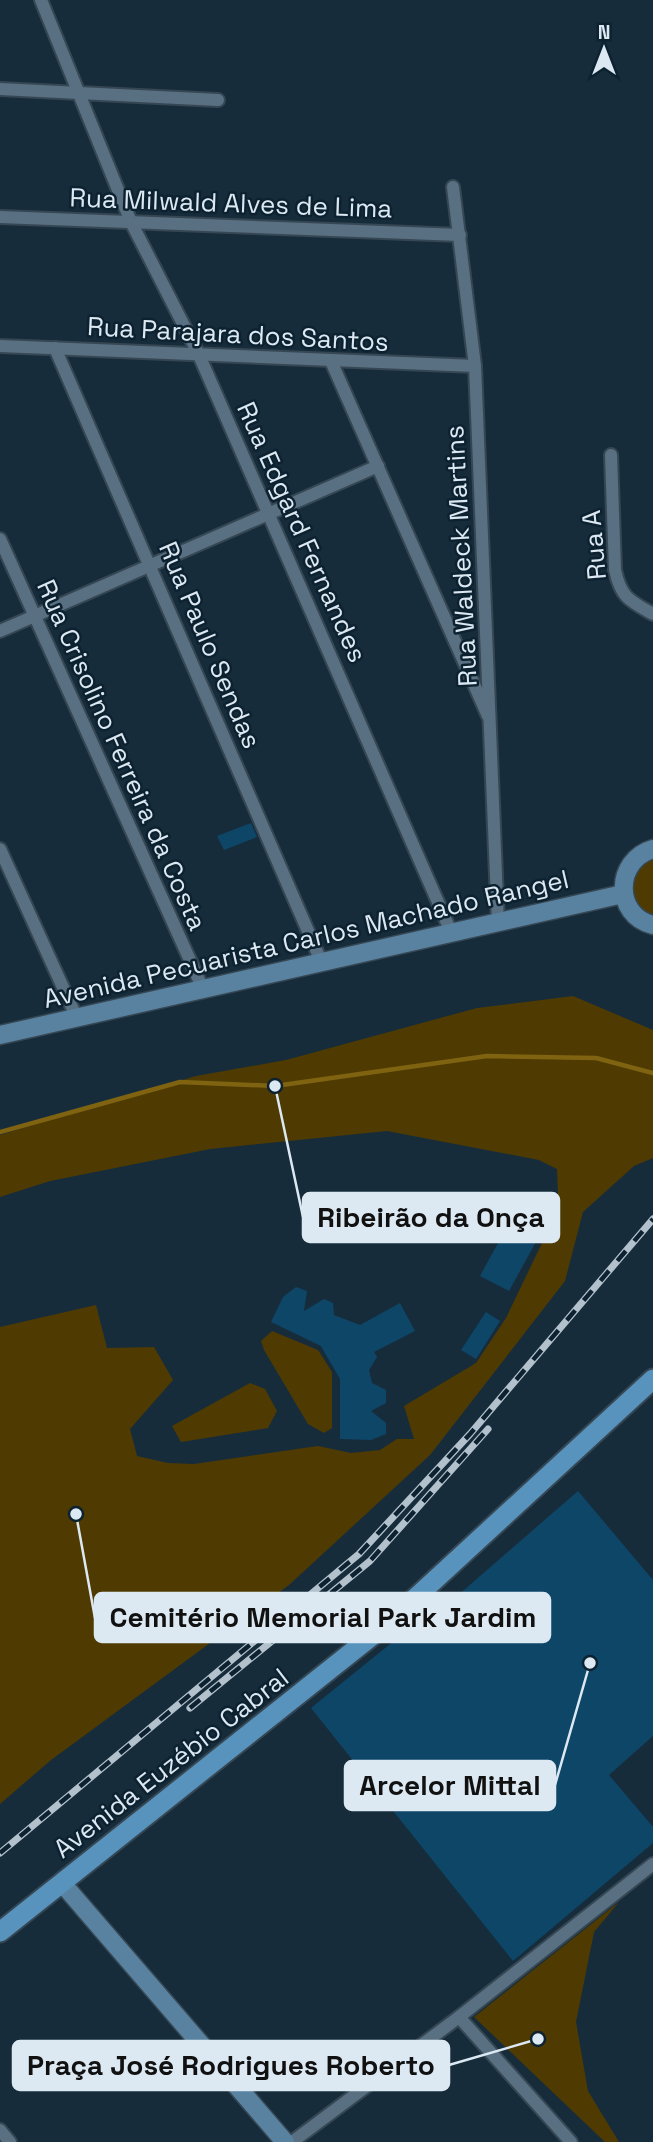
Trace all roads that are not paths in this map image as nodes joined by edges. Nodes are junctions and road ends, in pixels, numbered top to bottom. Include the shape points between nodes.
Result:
1 (41, 0) edge
2 (0, 89) edge
3 (76, 92) junction
4 (218, 100) dead end
5 (453, 187) dead end
6 (0, 217) edge
7 (131, 222) junction
8 (460, 235) junction
9 (0, 346) edge
10 (55, 348) junction
11 (199, 355) junction
12 (331, 361) junction
13 (475, 366) junction
14 (611, 455) dead end
15 (378, 466) junction
16 (269, 513) junction
17 (0, 539) edge
18 (151, 565) junction
19 (653, 614) edge
20 (35, 615) junction
21 (0, 631) edge
22 (491, 723) junction
23 (0, 849) edge
24 (653, 849) edge
25 (622, 894) junction
26 (498, 924) junction
27 (650, 927) edge
28 (451, 932) junction
29 (321, 961) junction
30 (203, 989) junction
31 (76, 1016) junction
32 (0, 1035) edge
33 (653, 1379) edge
34 (653, 1864) edge
35 (62, 1883) junction
36 (0, 1932) edge
37 (459, 2017) junction
38 (0, 2130) edge
39 (10, 2142) edge
40 (285, 2142) edge
41 (292, 2142) edge
42 (571, 2142) edge

1 - 3 street, Rua Edgard Fernandes
2 - 3 street
3 - 4 street
3 - 7 street, Rua Edgard Fernandes
5 - 8 street, Rua Waldeck Martins
6 - 7 street, Rua Milwald Alves de Lima
7 - 8 street, Rua Milwald Alves de Lima
7 - 11 street, Rua Edgard Fernandes
8 - 13 street, Rua Waldeck Martins
9 - 10 street, Rua Parajara dos Santos
10 - 11 street, Rua Parajara dos Santos
10 - 18 street, Rua Paulo Sendas
11 - 12 street, Rua Parajara dos Santos
11 - 16 street, Rua Edgard Fernandes
12 - 13 street, Rua Parajara dos Santos
12 - 15 street
13 - 22 street, Rua Waldeck Martins
14 - 19 street, Rua A via 619,589
15 - 16 street
15 - 22 street
16 - 18 street
16 - 28 street, Rua Edgard Fernandes
17 - 20 street, Rua Crisolino Ferreira da Costa
18 - 20 street
18 - 29 street, Rua Paulo Sendas
20 - 21 street
20 - 30 street, Rua Crisolino Ferreira da Costa
22 - 26 street, Rua Waldeck Martins
23 - 31 street
24 - 25 street via 626,869
25 - 26 street, Avenida Pecuarista Carlos Machado Rangel
25 - 27 street via 634,916
26 - 28 street, Avenida Pecuarista Carlos Machado Rangel
28 - 29 street, Avenida Pecuarista Carlos Machado Rangel
29 - 30 street, Avenida Pecuarista Carlos Machado Rangel
30 - 31 street, Avenida Pecuarista Carlos Machado Rangel
31 - 32 street, Avenida Pecuarista Carlos Machado Rangel
33 - 35 main road, Avenida Euzébio Cabral via 387,1625
34 - 37 street
35 - 36 main road, Avenida Euzébio Cabral
35 - 40 street
37 - 41 street
37 - 42 street
38 - 39 street

